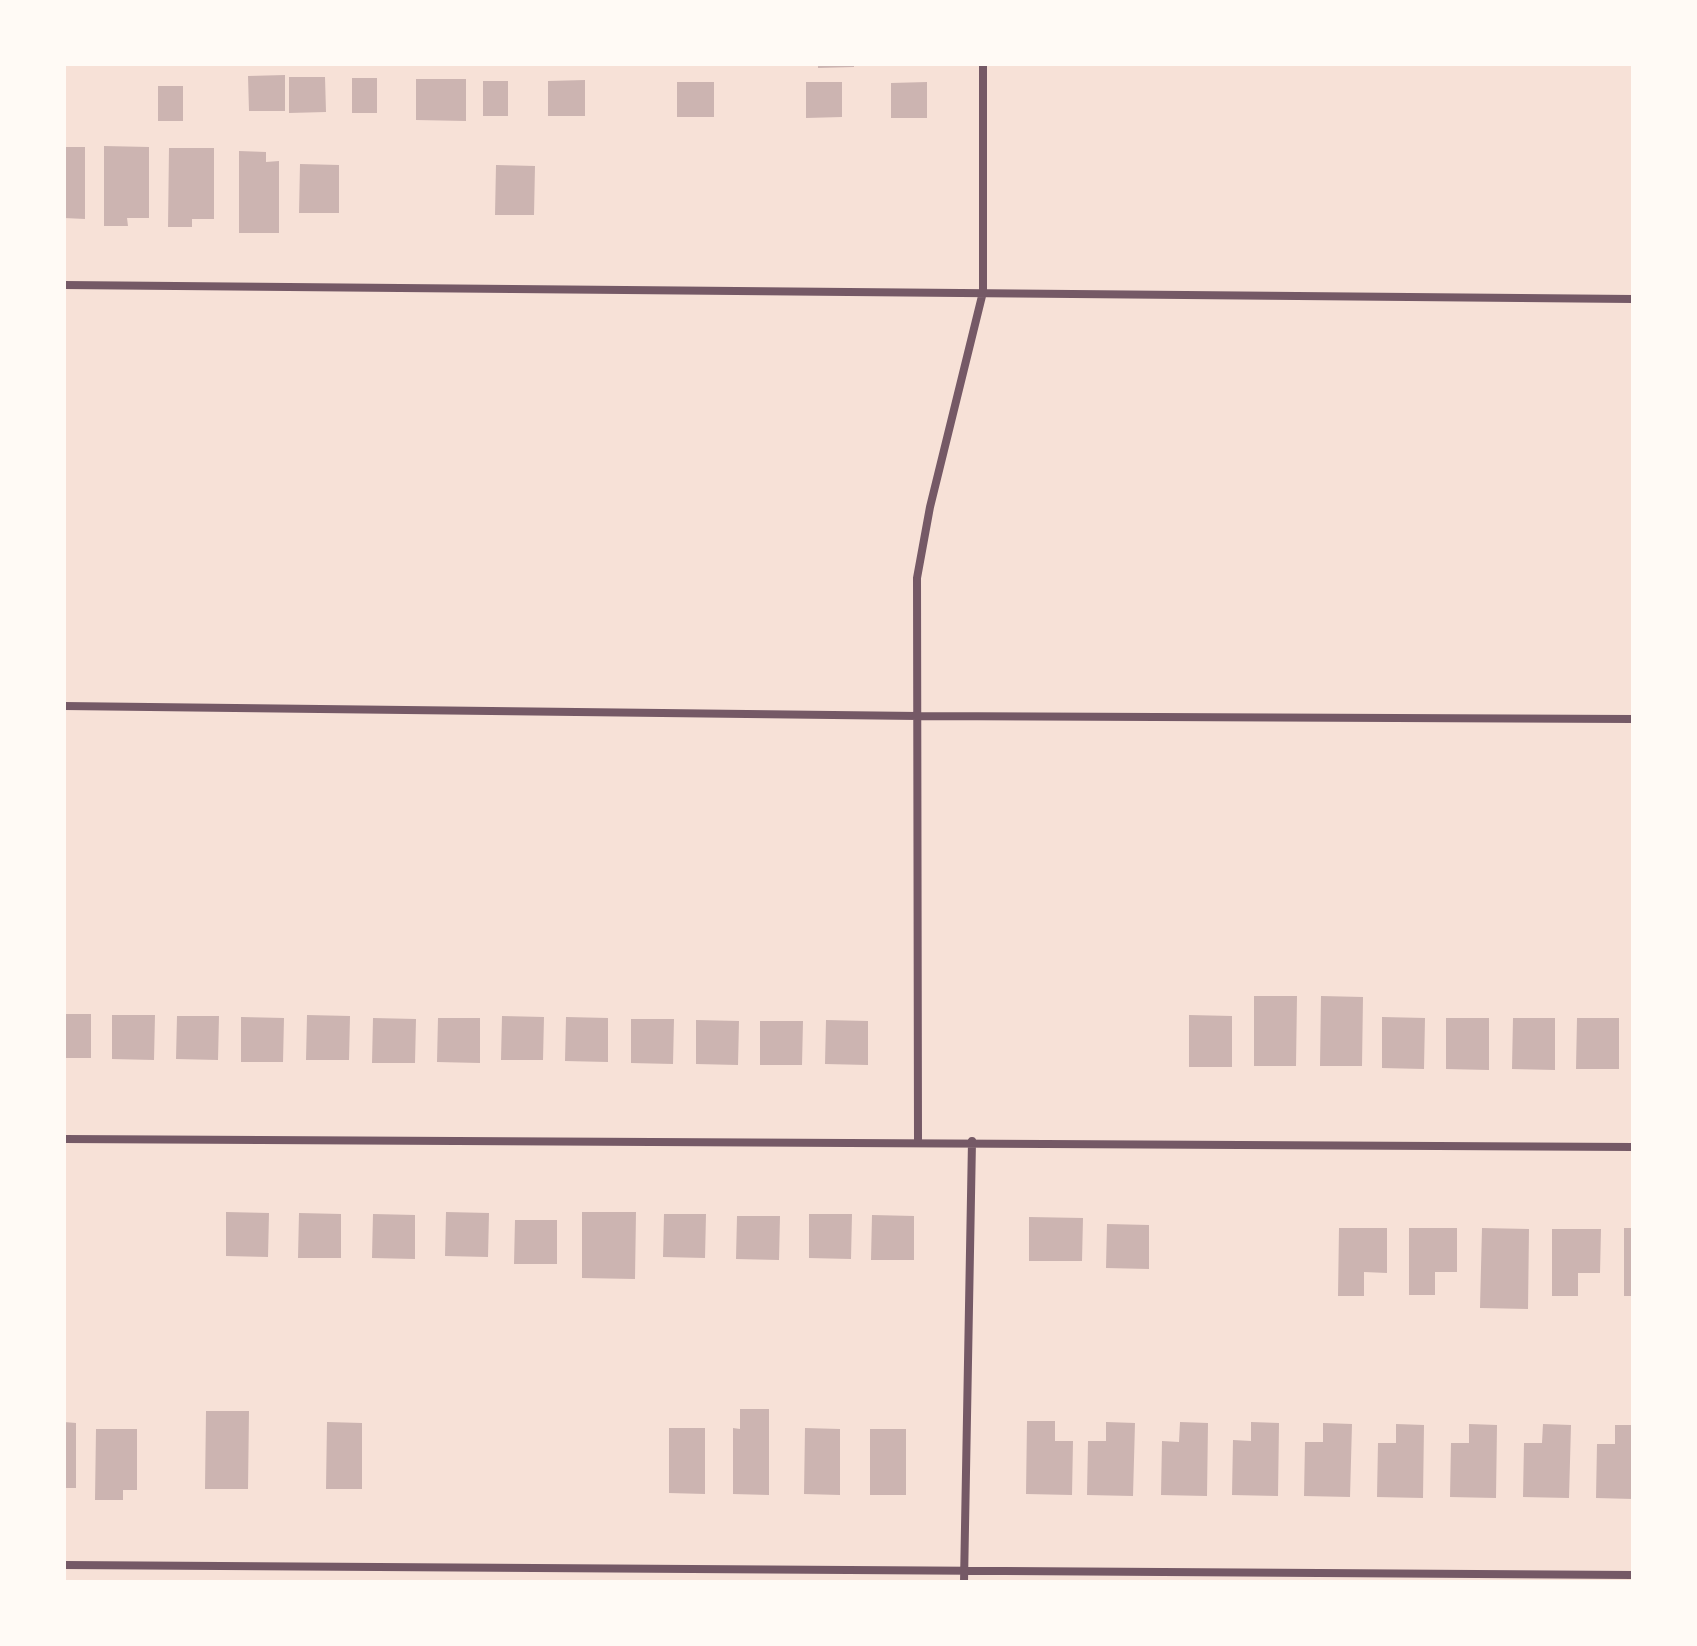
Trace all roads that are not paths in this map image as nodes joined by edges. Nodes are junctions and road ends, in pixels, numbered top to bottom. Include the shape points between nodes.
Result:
1 (983, 64) edge
2 (64, 285) edge
3 (983, 292) junction
4 (1633, 299) edge
5 (64, 706) edge
6 (918, 716) junction
7 (1633, 719) edge
8 (64, 1139) edge
9 (918, 1141) junction
10 (972, 1141) junction
11 (1633, 1147) edge
12 (64, 1565) edge
13 (964, 1569) junction
14 (1633, 1575) edge
15 (964, 1582) edge

1 - 3 street
2 - 3 street
3 - 4 street
3 - 6 street via 917,578
5 - 6 street
6 - 7 street
6 - 9 street
8 - 9 street
9 - 10 street
10 - 11 street
10 - 13 street
12 - 13 street
13 - 14 street
13 - 15 street

